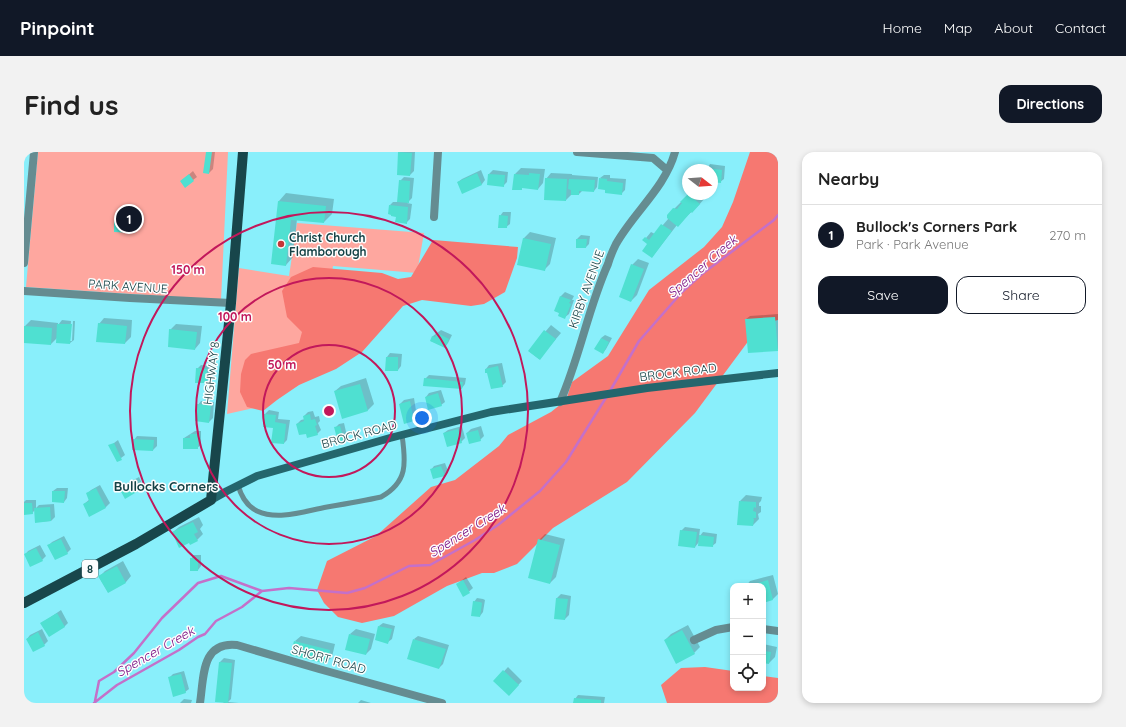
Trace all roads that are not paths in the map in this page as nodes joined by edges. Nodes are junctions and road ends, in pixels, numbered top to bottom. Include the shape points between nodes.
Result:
1 (34, 152) edge
2 (244, 152) edge
3 (438, 152) edge
4 (577, 152) edge
5 (675, 152) edge
6 (667, 170) junction
7 (434, 217) dead end
8 (24, 263) edge
9 (24, 291) edge
10 (231, 303) junction
11 (778, 372) edge
12 (560, 402) junction
13 (402, 435) junction
14 (238, 485) junction
15 (211, 500) junction
16 (24, 604) edge
17 (730, 628) edge
18 (766, 629) edge
19 (778, 631) edge
20 (694, 640) dead end
21 (200, 703) edge
22 (442, 703) edge

1 - 8 street
2 - 10 main road, HIGHWAY 8
3 - 7 street
4 - 6 street via 653,158
5 - 6 street, KIRBY AVENUE
6 - 12 street, KIRBY AVENUE via 659,187 616,244 600,281
9 - 10 street, PARK AVENUE
10 - 15 main road, HIGHWAY 8
11 - 12 main road, BROCK ROAD via 647,388
12 - 13 main road, BROCK ROAD via 491,412
13 - 14 main road, BROCK ROAD via 257,476
13 - 14 lane via 403,472 399,483 381,497 303,512 265,514 251,507
14 - 15 main road, BROCK ROAD
15 - 16 main road, BROCK ROAD / 8 via 136,544
17 - 20 street via 716,630
18 - 19 street
21 - 22 street, SHORT ROAD via 206,664 211,652 219,646 230,644

